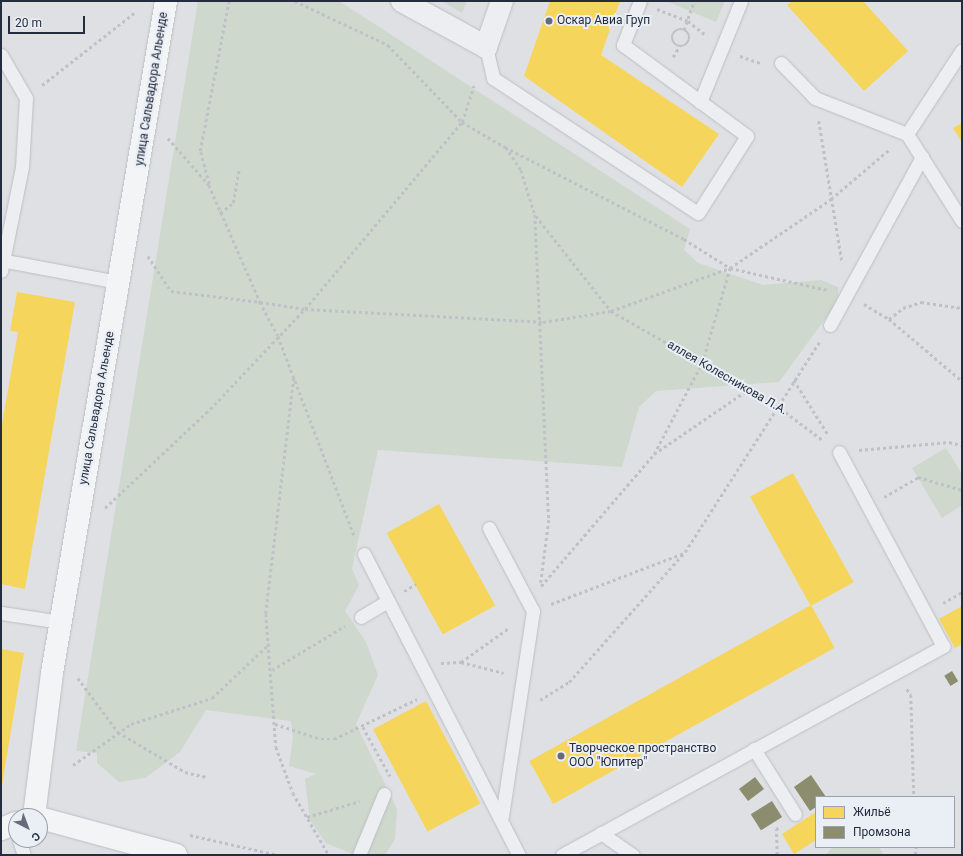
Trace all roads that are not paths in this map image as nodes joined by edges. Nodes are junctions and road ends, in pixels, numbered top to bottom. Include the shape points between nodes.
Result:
1 (402, 1) edge
2 (502, 1) edge
3 (741, 1) edge
4 (640, 2) edge
5 (164, 4) edge
6 (486, 47) junction
7 (962, 50) edge
8 (1, 55) edge
9 (781, 63) dead end
10 (700, 102) junction
11 (907, 134) junction
12 (922, 158) junction
13 (962, 221) edge
14 (2, 263) edge
15 (119, 282) junction
16 (830, 325) road end
17 (839, 452) road end
18 (489, 528) dead end
19 (364, 554) road end
20 (388, 600) junction
21 (1, 613) edge
22 (361, 617) road end
23 (61, 622) junction
24 (754, 749) junction
25 (384, 794) road end
26 (35, 808) edge
27 (796, 814) road end
28 (502, 817) junction
29 (48, 820) edge
30 (601, 833) junction
31 (176, 855) edge
32 (359, 855) edge
33 (519, 855) edge
34 (562, 855) edge
35 (633, 855) edge

1 - 6 street
2 - 6 street
3 - 10 lane
4 - 10 lane via 623,45
5 - 15 street, улица Сальвадора Альенде
6 - 10 lane via 493,78 698,213 747,136
7 - 11 lane
8 - 14 lane via 26,98 22,167
9 - 11 lane via 815,98
11 - 12 lane
12 - 13 lane
12 - 16 lane
14 - 15 lane
15 - 23 street, улица Сальвадора Альенде
17 - 24 lane via 943,646
18 - 28 lane via 533,611
19 - 20 lane
20 - 22 lane
20 - 28 lane
21 - 23 lane
23 - 26 street, улица Сальвадора Альенде
24 - 27 lane
24 - 30 lane
25 - 32 lane
28 - 33 lane
29 - 31 street
30 - 34 lane
30 - 35 lane

